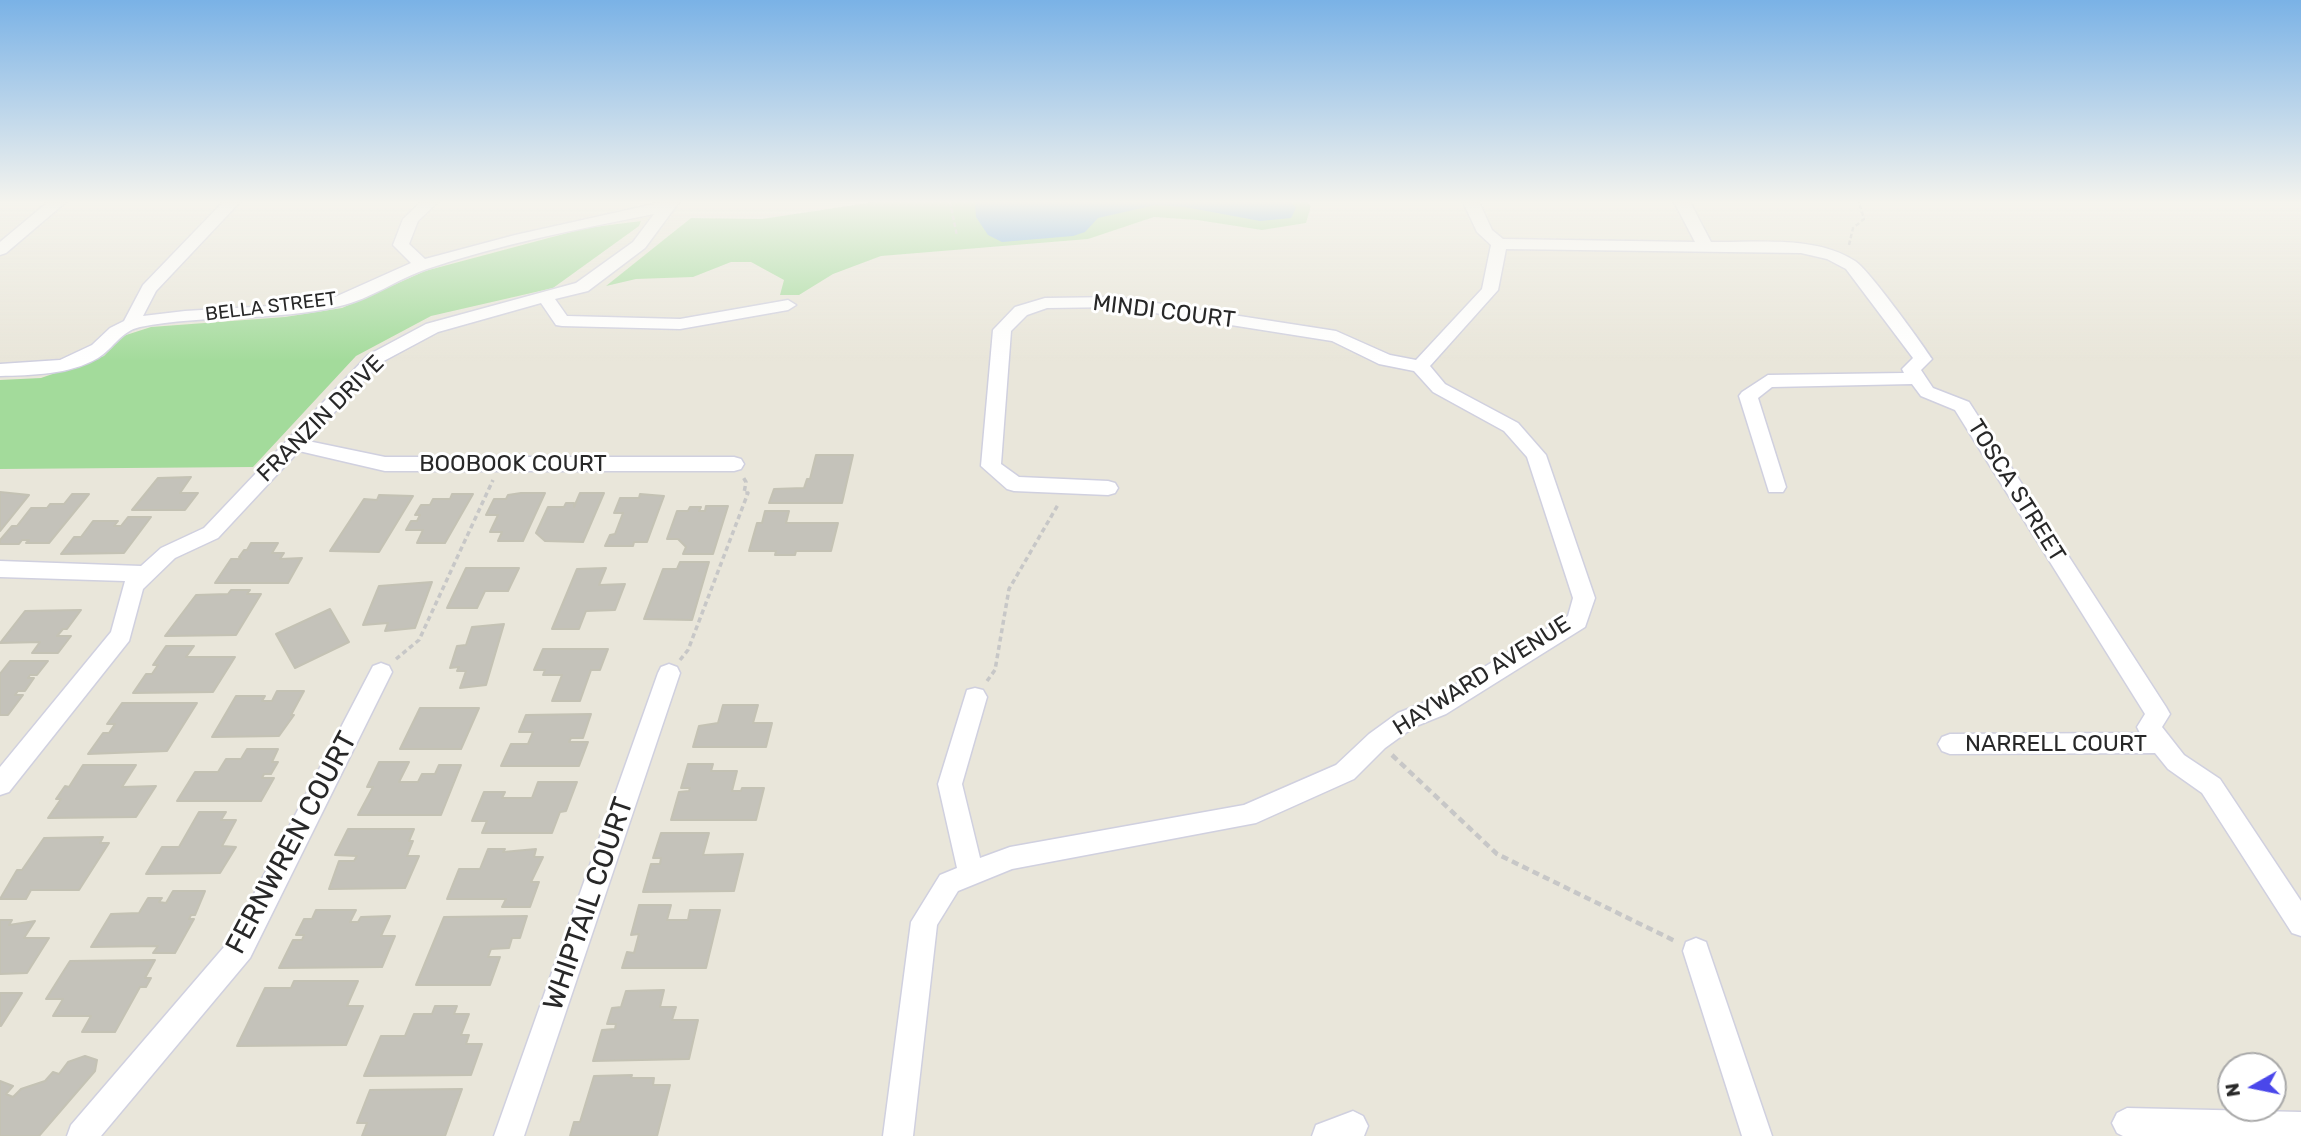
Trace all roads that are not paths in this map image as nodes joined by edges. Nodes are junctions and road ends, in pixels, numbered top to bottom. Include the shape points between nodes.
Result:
1 (181, 255) edge
2 (412, 255) edge
3 (460, 255) edge
4 (625, 255) edge
5 (1497, 255) edge
6 (1829, 255) edge
7 (422, 265) junction
8 (545, 297) junction
9 (788, 305) dead end
10 (131, 324) junction
11 (1420, 366) junction
12 (0, 370) edge
13 (1917, 378) junction
14 (295, 444) junction
15 (734, 464) road end
16 (1776, 487) dead end
17 (1108, 488) dead end
18 (0, 569) edge
19 (146, 574) junction
20 (382, 672) road end
21 (669, 673) road end
22 (975, 697) road end
23 (2162, 743) junction
24 (1950, 744) dead end
25 (0, 785) edge
26 (971, 872) junction
27 (2301, 924) edge
28 (1696, 951) road end
29 (2127, 1124) dead end
30 (2301, 1127) edge
31 (82, 1136) edge
32 (509, 1136) edge
33 (898, 1136) edge
34 (1757, 1136) edge

1 - 10 street via 149,289
2 - 7 street
3 - 7 street, BELLA STREET
4 - 8 street, FRANZIN DRIVE via 582,287
5 - 11 street via 1490,290
6 - 13 street via 1852,266 1923,359 1911,369
7 - 10 street, BELLA STREET via 339,301
8 - 9 street via 562,321 680,324
8 - 14 street, FRANZIN DRIVE via 432,327 374,359
10 - 12 street, BELLA STREET via 111,334 94,353 47,369
11 - 17 street, MINDI COURT via 1385,360 1336,337 1117,302 1045,303 1021,311 1002,330 991,466 1014,484
11 - 26 street, HAYWARD AVENUE via 1439,388 1511,427 1536,455 1584,598 1577,621 1437,707 1406,720 1345,772 1247,815 1010,858
13 - 16 street via 1768,381 1748,396
13 - 23 street, TOSCA STREET via 1927,393 1962,406 2158,713 2150,727
14 - 15 street, BOOBOOK COURT via 384,464
14 - 19 street, FRANZIN DRIVE via 211,533 168,553
18 - 19 street
19 - 25 street via 133,586 121,635
20 - 31 street, FERNWREN COURT via 240,949
21 - 32 street, WHIPTAIL COURT
22 - 26 street via 950,784
23 - 24 street, NARRELL COURT
23 - 27 street via 2176,762 2211,786
26 - 33 street, HAYWARD AVENUE via 949,883 924,922
28 - 34 street
29 - 30 street

